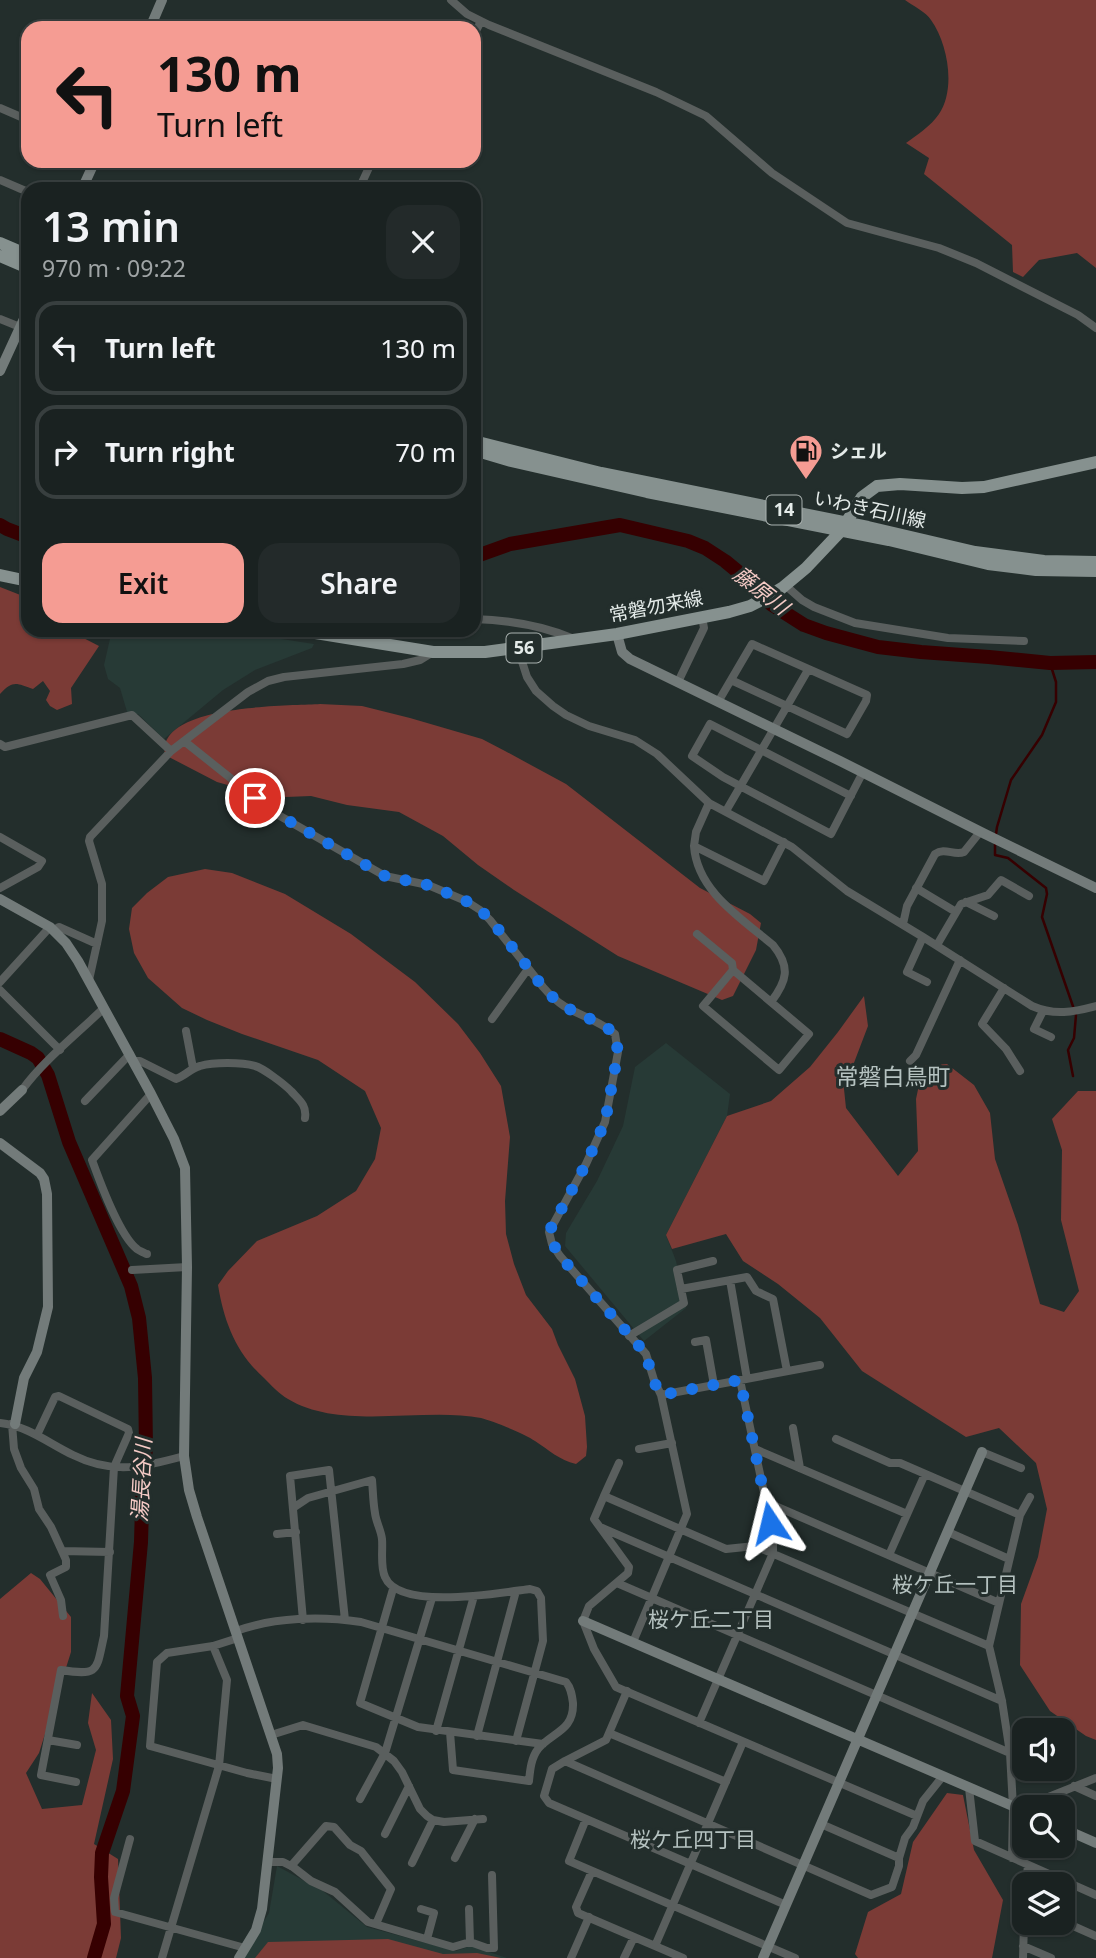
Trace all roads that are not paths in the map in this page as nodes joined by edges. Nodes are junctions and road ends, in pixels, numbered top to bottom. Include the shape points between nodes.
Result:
1 (451, 0) edge
2 (157, 2) edge
3 (152, 21) edge
4 (481, 21) joint
5 (0, 108) edge
6 (21, 117) edge
7 (0, 180) edge
8 (21, 189) edge
9 (0, 243) edge
10 (21, 252) edge
11 (0, 256) edge
12 (21, 265) edge
13 (0, 319) edge
14 (20, 327) joint
15 (1096, 328) edge
16 (0, 371) edge
17 (481, 443) edge
18 (481, 452) edge
19 (1096, 462) edge
20 (843, 527) junction
21 (1096, 562) edge
22 (1096, 571) edge
23 (0, 575) edge
24 (21, 580) edge
25 (784, 586) junction
26 (702, 617) junction
27 (481, 619) edge
28 (617, 634) junction
29 (336, 637) edge
30 (341, 638) joint
31 (577, 640) junction
32 (1024, 641) dead end
33 (517, 649) junction
34 (433, 652) junction
35 (808, 670) junction
36 (731, 680) junction
37 (678, 682) junction
38 (718, 702) junction
39 (788, 707) junction
40 (775, 729) junction
41 (184, 741) junction
42 (0, 744) edge
43 (171, 751) junction
44 (762, 751) junction
45 (863, 772) junction
46 (741, 787) junction
47 (851, 796) junction
48 (709, 803) junction
49 (726, 811) junction
50 (979, 832) junction
51 (0, 837) edge
52 (784, 842) junction
53 (694, 846) junction
54 (0, 888) edge
55 (916, 888) junction
56 (1096, 888) edge
57 (1028, 896) dead end
58 (0, 899) edge
59 (965, 902) junction
60 (956, 912) junction
61 (994, 916) dead end
62 (903, 924) junction
63 (52, 928) junction
64 (697, 934) dead end
65 (923, 937) junction
66 (97, 944) junction
67 (937, 946) junction
68 (960, 960) junction
69 (528, 969) junction
70 (733, 970) junction
71 (88, 980) junction
72 (0, 982) edge
73 (927, 982) dead end
74 (1004, 988) junction
75 (0, 990) edge
76 (771, 1002) junction
77 (1096, 1006) edge
78 (104, 1008) junction
79 (1043, 1011) junction
80 (492, 1019) dead end
81 (186, 1031) dead end
82 (1051, 1037) dead end
83 (60, 1050) junction
84 (131, 1057) junction
85 (910, 1061) dead end
86 (193, 1068) junction
87 (1020, 1071) dead end
88 (22, 1090) joint
89 (151, 1094) junction
90 (85, 1101) dead end
91 (0, 1111) edge
92 (305, 1118) dead end
93 (0, 1143) edge
94 (147, 1254) dead end
95 (713, 1261) dead end
96 (187, 1266) junction
97 (132, 1270) dead end
98 (730, 1280) junction
99 (681, 1289) junction
100 (629, 1336) junction
101 (695, 1342) dead end
102 (820, 1365) dead end
103 (787, 1371) junction
104 (744, 1379) junction
105 (714, 1385) junction
106 (661, 1395) junction
107 (0, 1423) edge
108 (14, 1424) junction
109 (793, 1427) dead end
110 (37, 1435) junction
111 (836, 1439) dead end
112 (672, 1443) junction
113 (639, 1449) dead end
114 (755, 1449) junction
115 (982, 1452) joint
116 (184, 1456) junction
117 (619, 1463) dead end
118 (114, 1467) junction
119 (800, 1468) junction
120 (1021, 1468) dead end
121 (925, 1474) junction
122 (333, 1491) junction
123 (965, 1492) junction
124 (604, 1496) junction
125 (1030, 1497) dead end
126 (766, 1502) junction
127 (293, 1508) junction
128 (907, 1514) junction
129 (1020, 1515) junction
130 (600, 1527) junction
131 (681, 1529) junction
132 (296, 1532) junction
133 (947, 1532) junction
134 (277, 1534) dead end
135 (62, 1551) junction
136 (110, 1552) junction
137 (773, 1553) junction
138 (889, 1555) junction
139 (669, 1557) junction
140 (1009, 1559) junction
141 (930, 1573) junction
142 (617, 1583) junction
143 (393, 1589) junction
144 (516, 1591) junction
145 (755, 1594) junction
146 (474, 1596) junction
147 (432, 1598) junction
148 (652, 1598) junction
149 (999, 1602) junction
150 (912, 1613) junction
151 (63, 1616) dead end
152 (303, 1620) junction
153 (345, 1620) junction
154 (583, 1621) junction
155 (381, 1628) junction
156 (237, 1634) junction
157 (737, 1635) junction
158 (419, 1639) junction
159 (633, 1642) junction
160 (213, 1646) junction
161 (989, 1646) junction
162 (458, 1651) junction
163 (894, 1654) junction
164 (496, 1662) junction
165 (534, 1673) junction
166 (718, 1679) junction
167 (627, 1691) junction
168 (877, 1696) junction
169 (1002, 1701) junction
170 (396, 1719) junction
171 (699, 1723) junction
172 (436, 1731) junction
173 (450, 1732) junction
174 (609, 1733) junction
175 (271, 1735) junction
176 (477, 1736) junction
177 (48, 1740) junction
178 (858, 1740) junction
179 (516, 1741) junction
180 (743, 1742) junction
181 (543, 1744) junction
182 (76, 1745) dead end
183 (385, 1753) junction
184 (1010, 1753) junction
185 (565, 1761) junction
186 (219, 1766) junction
187 (943, 1776) junction
188 (1096, 1777) edge
189 (277, 1779) junction
190 (76, 1782) dead end
191 (726, 1782) junction
192 (839, 1783) junction
193 (409, 1786) junction
194 (1074, 1786) junction
195 (969, 1788) junction
196 (1016, 1795) edge
197 (1053, 1795) edge
198 (1096, 1796) edge
199 (360, 1798) dead end
200 (1012, 1806) edge
201 (917, 1816) junction
202 (586, 1819) junction
203 (433, 1820) junction
204 (708, 1823) junction
205 (821, 1824) junction
206 (385, 1834) dead end
207 (1075, 1834) edge
208 (130, 1839) dead end
209 (1096, 1843) edge
210 (455, 1858) dead end
211 (899, 1858) junction
212 (1012, 1858) joint
213 (267, 1862) junction
214 (412, 1863) dead end
215 (690, 1864) junction
216 (803, 1865) junction
217 (1028, 1865) junction
218 (291, 1866) junction
219 (592, 1871) junction
220 (1027, 1872) edge
221 (492, 1875) dead end
222 (1096, 1895) edge
223 (673, 1905) junction
224 (786, 1905) junction
225 (421, 1909) dead end
226 (469, 1909) dead end
227 (589, 1917) junction
228 (376, 1924) junction
229 (1075, 1927) edge
230 (172, 1928) junction
231 (1023, 1935) edge
232 (1096, 1936) edge
233 (634, 1937) junction
234 (427, 1939) junction
235 (470, 1942) junction
236 (655, 1946) junction
237 (768, 1946) junction
238 (1023, 1946) junction
239 (242, 1953) edge
240 (671, 1956) edge
241 (162, 1958) edge
242 (571, 1958) edge
243 (624, 1958) edge
244 (683, 1958) edge
245 (763, 1958) edge
246 (795, 1958) edge
247 (1023, 1958) edge
248 (1051, 1958) edge

1 - 4 street
2 - 3 street
4 - 15 street via 706,116 772,173 847,223 976,263
5 - 6 street
7 - 8 street
9 - 10 main road
11 - 12 main road
13 - 14 street
14 - 16 street
17 - 20 main road, いわき石川線 / 14
18 - 20 main road, いわき石川線 / 14 via 647,492
19 - 20 main road, 常磐勿来線 / 56 via 984,487 877,486 862,497
20 - 21 main road, いわき石川線 / 14 via 994,555
20 - 22 main road, いわき石川線 / 14 via 989,564
20 - 25 main road, 常磐勿来線 / 56
23 - 24 main road
25 - 26 main road, 常磐勿来線 / 56 via 750,606
25 - 32 street via 814,607 855,622 948,638
26 - 28 main road, 常磐勿来線 / 56
26 - 37 street via 704,628
27 - 31 street via 557,631
28 - 31 main road, 常磐勿来線 / 56
28 - 37 street via 626,656
29 - 30 main road, 常磐勿来線 / 56
30 - 34 main road, 常磐勿来線 / 56
31 - 33 main road, 常磐勿来線 / 56
33 - 34 main road, 常磐勿来線 / 56
33 - 48 street via 527,677 553,706 589,726 635,740 657,754
34 - 41 street via 403,664 268,681
35 - 36 street via 752,644
35 - 39 street
35 - 39 street via 867,695 859,712 847,734
36 - 38 street
36 - 39 street
37 - 38 street
38 - 40 street
39 - 40 street
40 - 44 street
40 - 45 street
41 - 43 street
41 - 69 street via 295,825 385,876 428,885 480,910
42 - 43 street via 5,747 132,715
43 - 66 street via 90,837 102,884
44 - 46 street
44 - 46 street via 710,724 692,756
44 - 47 street
45 - 47 street
45 - 50 street
46 - 47 street via 831,834
46 - 49 street
48 - 49 street
48 - 53 street
49 - 52 street
50 - 55 street via 964,852 935,854
50 - 56 street
51 - 54 street via 41,861
52 - 53 street via 764,881
52 - 62 street via 839,886
53 - 76 street via 708,887 780,953 785,973
55 - 60 street
55 - 62 street
57 - 59 street via 1001,880 988,895
58 - 63 street
59 - 60 street
59 - 61 street
60 - 67 street
62 - 65 street
63 - 66 street via 60,927
63 - 71 street
63 - 72 street
64 - 70 street via 732,963
65 - 67 street
65 - 73 street via 907,972
66 - 71 street
67 - 68 street
68 - 74 street
68 - 85 street
69 - 80 street
69 - 100 street via 564,1006 609,1029 617,1041 605,1122 549,1237
70 - 76 street
70 - 76 street via 703,1006 779,1070 809,1034
71 - 78 street
74 - 79 street
74 - 87 street via 982,1024
75 - 83 street
77 - 79 street via 1075,1012
78 - 83 street
78 - 84 street
79 - 82 street via 1034,1029
81 - 86 street
83 - 88 street via 37,1069
84 - 86 street via 176,1079
84 - 89 street
84 - 90 street
86 - 92 street via 258,1066 304,1105
88 - 91 street
89 - 94 street via 92,1160 127,1238
89 - 96 street via 185,1168
93 - 108 street via 40,1173 47,1194 48,1307
95 - 99 street via 677,1270
96 - 97 street
96 - 116 street
98 - 99 street
98 - 103 street via 747,1278 756,1291 773,1299
98 - 104 street
99 - 100 street via 684,1303
100 - 106 street via 646,1354
101 - 105 street via 706,1340
102 - 103 street
103 - 104 street
104 - 105 street
104 - 114 street
105 - 106 street
106 - 112 street
107 - 108 street
108 - 110 street
108 - 135 street via 14,1450
109 - 119 street
110 - 118 street via 75,1456
110 - 118 street via 55,1397 63,1397 128,1429
111 - 121 street
112 - 113 street
112 - 131 street via 687,1514
114 - 119 street
114 - 126 street
115 - 120 street
115 - 123 street
116 - 118 street via 151,1465
116 - 156 street via 189,1490
117 - 124 street
118 - 136 street
119 - 128 street
121 - 123 street
121 - 128 street
122 - 127 street
122 - 127 street via 329,1470 290,1476
122 - 143 street via 372,1480 385,1578
122 - 153 street
123 - 129 street
123 - 133 street
124 - 130 street via 594,1519
124 - 131 street
125 - 129 street
126 - 137 street
126 - 138 street
127 - 132 street
128 - 138 street
129 - 140 street
130 - 139 street
130 - 142 street via 629,1567
131 - 137 street via 726,1549 755,1546
131 - 139 street
132 - 134 street
132 - 152 street
133 - 140 street
133 - 141 street
135 - 136 street
135 - 151 street via 66,1567 50,1575
136 - 177 street via 98,1662 89,1672 61,1670
137 - 145 street
137 - 150 street
138 - 141 street
139 - 145 street
139 - 148 street
140 - 149 street
141 - 149 street
141 - 150 street
142 - 148 street
142 - 154 street via 589,1606
143 - 147 street
143 - 155 street
144 - 146 street
144 - 164 street
144 - 165 street via 534,1590 541,1598 543,1635
145 - 157 street
145 - 163 street
146 - 147 street
146 - 162 street
147 - 158 street
148 - 157 street
148 - 159 street
149 - 161 street
150 - 161 street
150 - 163 street
152 - 153 street
152 - 156 street via 264,1622
153 - 155 street
154 - 159 street
154 - 167 street via 611,1681
155 - 158 street
155 - 170 street via 359,1703
156 - 160 street
156 - 175 street
157 - 166 street
157 - 168 street
158 - 162 street
158 - 170 street
159 - 166 street
160 - 186 street via 227,1680
160 - 186 street via 167,1653 157,1662 150,1746
161 - 169 street
162 - 164 street
162 - 172 street
163 - 168 street
163 - 169 street
164 - 165 street
164 - 176 street
165 - 179 street
165 - 181 street via 566,1682 572,1696 567,1724
166 - 171 street
166 - 178 street
167 - 171 street
167 - 174 street
168 - 178 street
168 - 184 street
169 - 184 street
170 - 172 street
170 - 183 street
171 - 180 street
172 - 173 street
173 - 176 street
173 - 181 street via 453,1770 529,1781 532,1761
174 - 185 street via 606,1740
174 - 191 street
175 - 183 street via 303,1725
175 - 189 street
176 - 179 street
177 - 182 street
177 - 190 street via 41,1775
178 - 187 street
178 - 192 street
179 - 181 street
180 - 191 street
180 - 192 street
183 - 193 street
183 - 199 street
184 - 196 street
185 - 202 street via 552,1769 544,1796 549,1803
185 - 204 street
186 - 189 street
186 - 230 street
187 - 195 street
187 - 201 street
188 - 194 street
189 - 213 street
191 - 204 street
192 - 201 street
192 - 205 street
193 - 203 street via 420,1809
193 - 206 street
194 - 197 street
194 - 198 street
195 - 200 street
195 - 212 street via 975,1842
201 - 211 street
202 - 215 street
202 - 219 street via 569,1861
203 - 210 street via 479,1819
203 - 214 street
204 - 215 street
204 - 216 street
205 - 211 street
205 - 216 street
207 - 209 street
208 - 230 street via 114,1898 115,1912
211 - 216 street via 892,1887 871,1895
212 - 217 street
213 - 218 street
213 - 239 street via 262,1909
215 - 223 street
215 - 224 street
216 - 224 street
217 - 220 street
217 - 222 street
218 - 228 street
218 - 228 street via 326,1826 334,1827 361,1851 391,1889
219 - 223 street
219 - 227 street via 576,1907 578,1913
221 - 235 street via 494,1948
223 - 236 street
223 - 237 street
224 - 237 street
225 - 234 street via 434,1913
226 - 235 street
227 - 233 street
227 - 242 street
228 - 234 street
229 - 232 street
230 - 239 street
230 - 241 street
231 - 238 street
233 - 236 street
233 - 243 street
234 - 235 street via 453,1947
236 - 240 street
237 - 245 street
237 - 246 street
238 - 247 street
238 - 248 street
240 - 244 street

